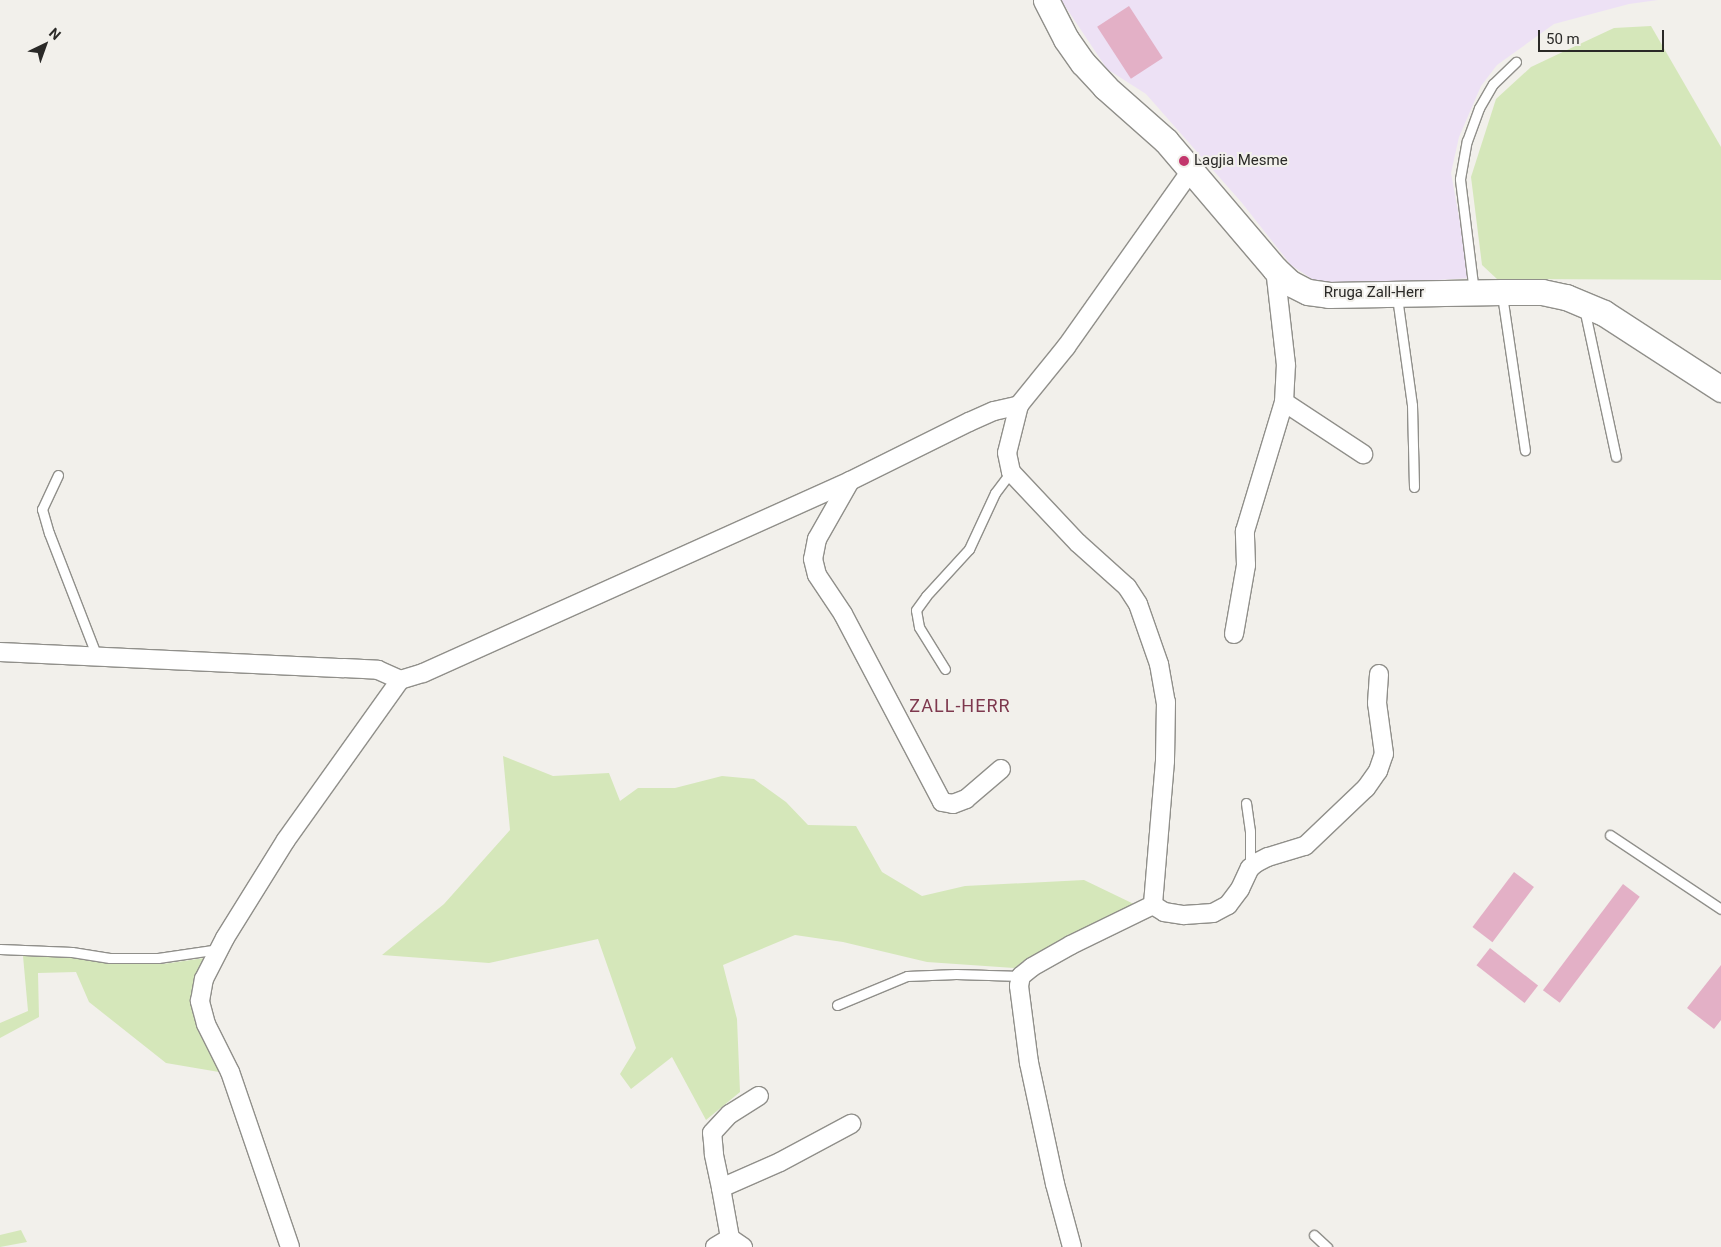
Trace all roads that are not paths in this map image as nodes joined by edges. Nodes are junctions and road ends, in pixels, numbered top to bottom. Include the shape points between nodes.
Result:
1 (1046, 0) edge
2 (1516, 62) dead end
3 (1192, 170) junction
4 (1275, 269) junction
5 (1502, 292) junction
6 (1474, 293) junction
7 (1397, 294) junction
8 (1583, 303) junction
9 (1721, 390) edge
10 (1284, 402) junction
11 (1019, 405) junction
12 (1525, 450) dead end
13 (1363, 454) dead end
14 (1616, 456) dead end
15 (1012, 472) junction
16 (58, 474) dead end
17 (850, 481) junction
18 (1414, 487) dead end
19 (1234, 634) dead end
20 (0, 652) edge
21 (97, 657) junction
22 (945, 669) dead end
23 (1379, 674) dead end
24 (400, 680) junction
25 (1001, 769) dead end
26 (1246, 803) dead end
27 (1610, 835) dead end
28 (1250, 868) junction
29 (1153, 905) junction
30 (1721, 909) edge
31 (0, 949) edge
32 (220, 949) junction
33 (1021, 976) junction
34 (837, 1004) dead end
35 (759, 1096) dead end
36 (851, 1124) dead end
37 (721, 1188) junction
38 (1314, 1235) dead end
39 (736, 1242) edge
40 (290, 1247) edge
41 (715, 1247) edge
42 (1072, 1247) edge
43 (1327, 1247) edge

1 - 3 street, Rruga Zall-Herr via 1066,39 1083,63
2 - 6 lane via 1494,84 1480,108 1468,141 1460,179
3 - 4 street, Rruga Zall-Herr
3 - 11 street via 1066,348
4 - 7 street, Rruga Zall-Herr via 1290,283 1308,292 1329,296
4 - 10 street via 1286,365
5 - 6 street, Rruga Zall-Herr
5 - 8 street, Rruga Zall-Herr via 1542,292
5 - 12 lane
6 - 7 street, Rruga Zall-Herr
7 - 18 lane via 1412,405
8 - 9 street, Rruga Zall-Herr via 1604,313
8 - 14 lane
10 - 13 street
10 - 19 street via 1244,531 1246,565
11 - 15 street via 1008,453
11 - 17 street via 969,422
15 - 22 lane via 995,493 969,549 916,610 919,626
15 - 29 street via 1078,543 1127,587 1138,604 1159,664 1166,702 1165,761
16 - 21 lane via 42,509
17 - 24 street via 423,673
17 - 25 street via 817,540 813,559 817,574 843,614 942,802 953,804 966,799
20 - 21 street
21 - 24 street via 378,670
23 - 28 street via 1377,703 1384,754 1378,770 1366,788 1305,846 1268,857
24 - 32 street via 286,840
26 - 28 lane
27 - 30 lane
28 - 29 street via 1228,905 1212,913 1184,915 1164,912
29 - 33 street via 1071,945
31 - 32 lane via 72,952 110,958 158,958
32 - 40 street via 204,979 200,1001 206,1024 230,1072
33 - 34 lane via 907,976
33 - 42 street via 1019,986 1029,1063
35 - 37 street via 730,1114 712,1133
36 - 37 street via 780,1162
37 - 39 street
38 - 43 lane
39 - 41 street

